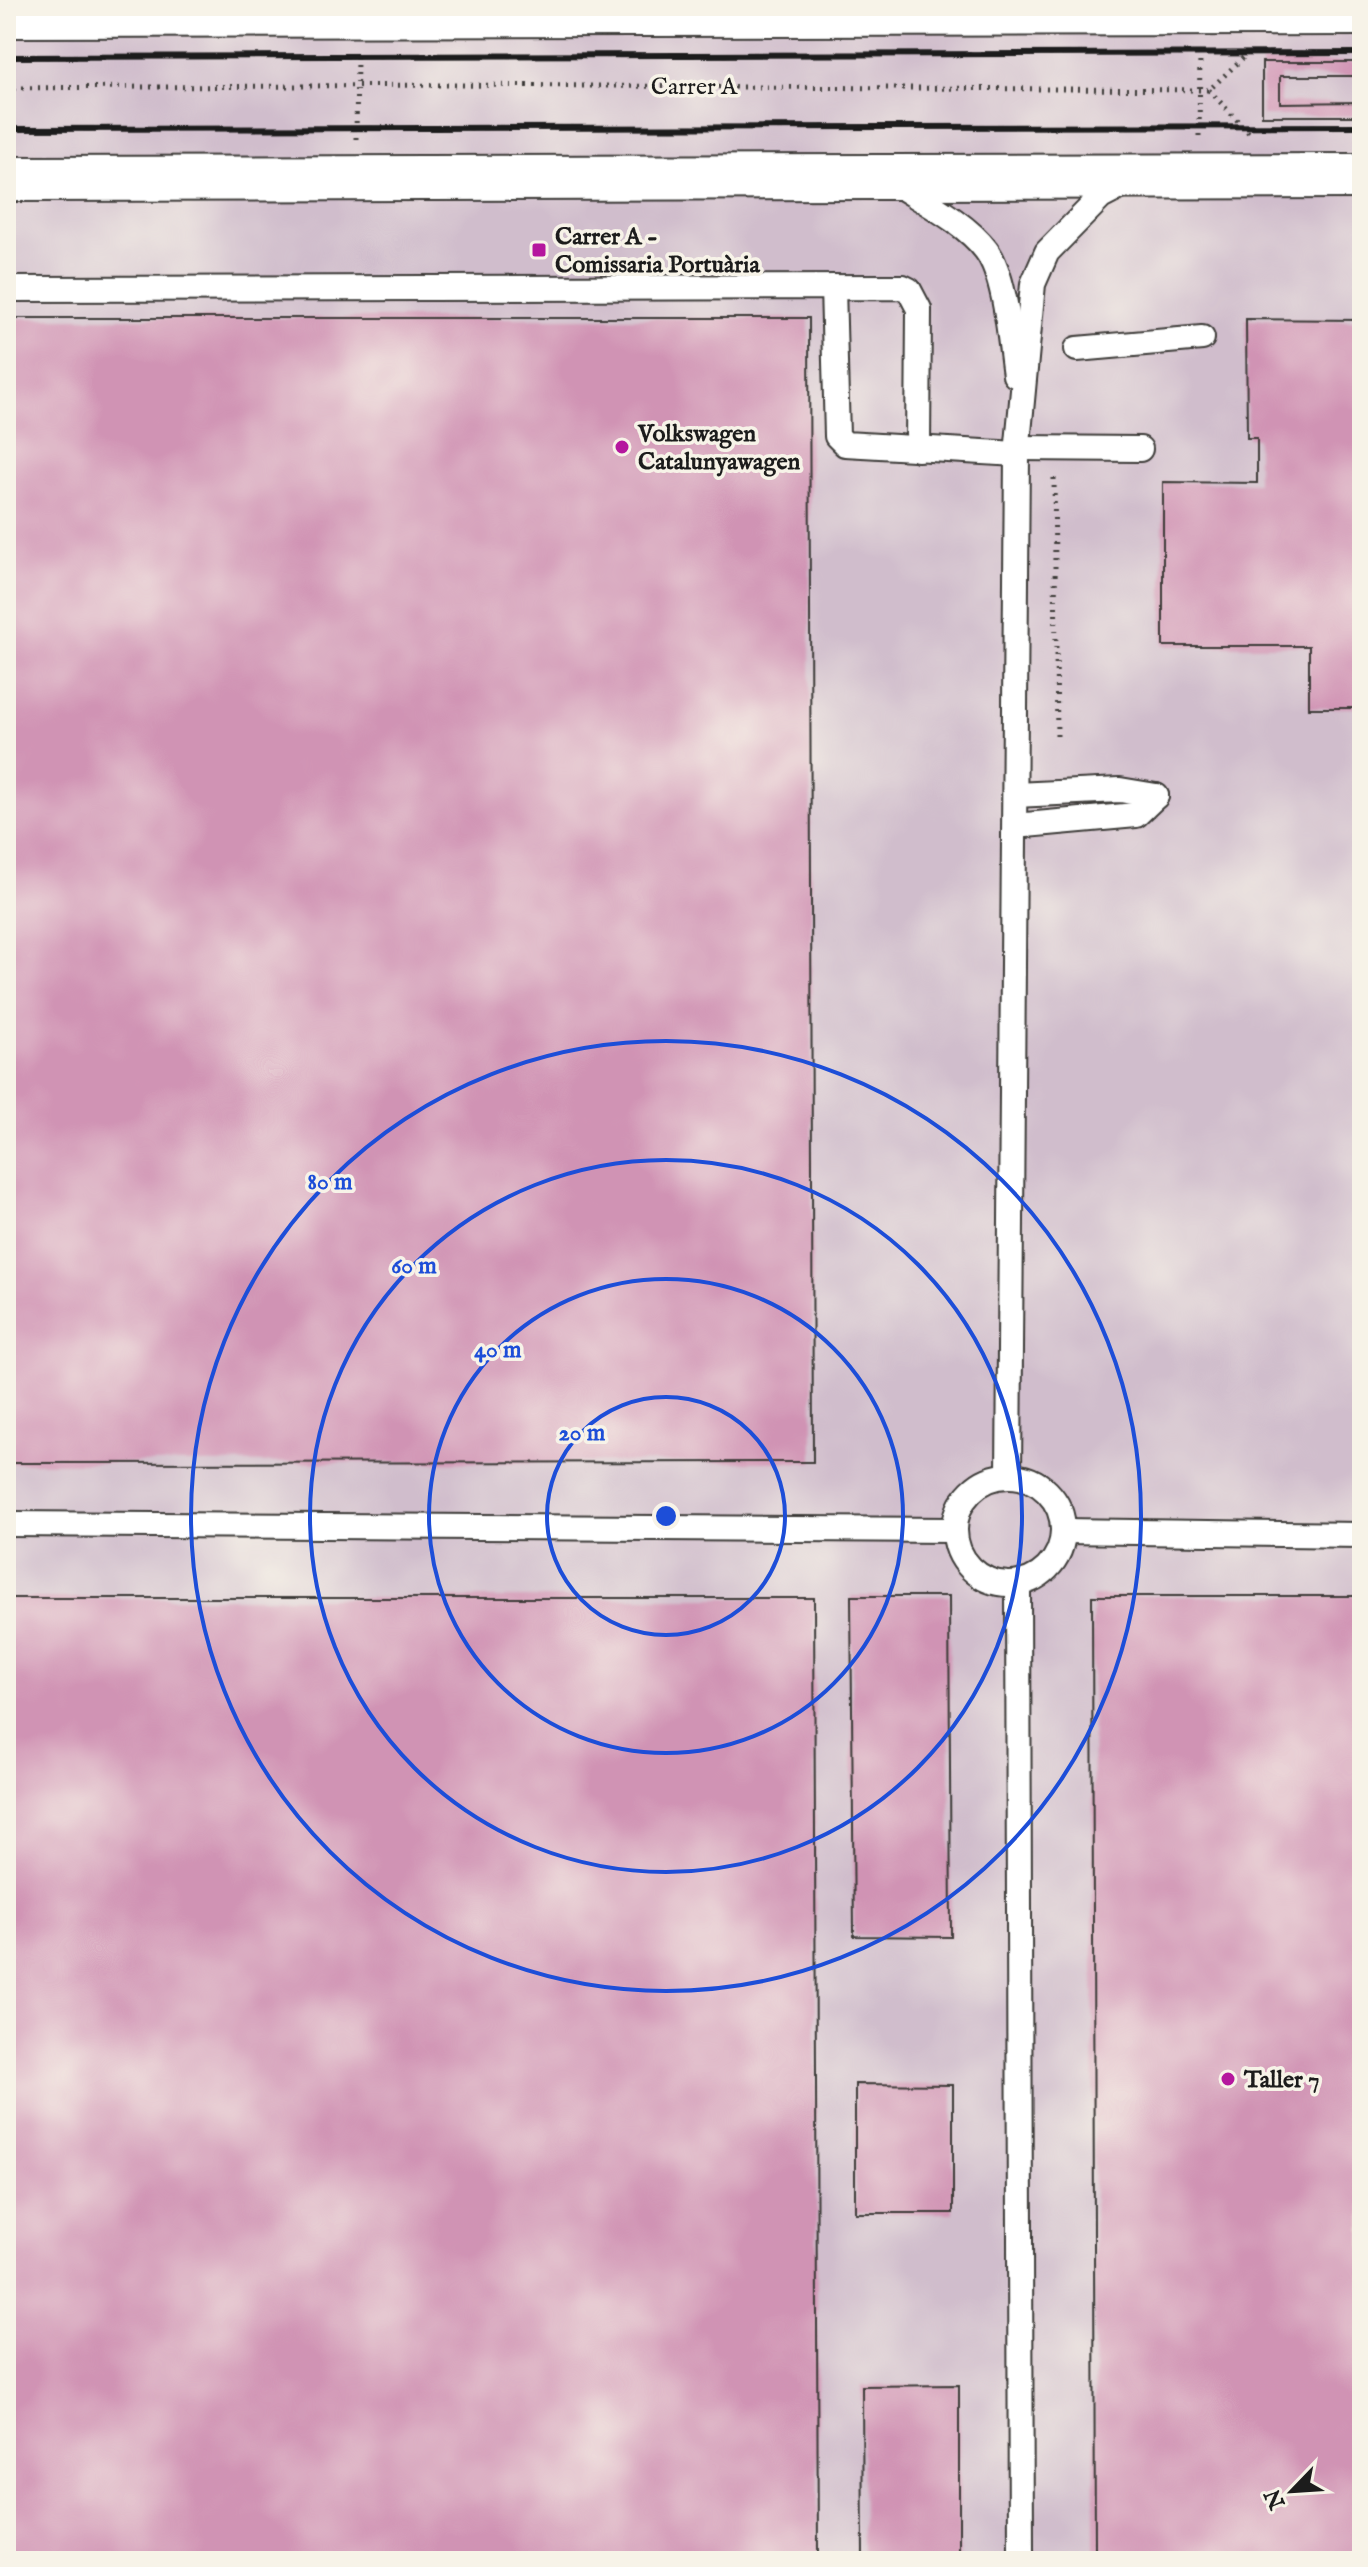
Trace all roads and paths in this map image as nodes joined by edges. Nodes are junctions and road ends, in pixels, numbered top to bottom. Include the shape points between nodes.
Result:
1 (1362, 13) edge
2 (6, 15) edge
3 (357, 44) dead end
4 (1200, 52) dead end
5 (357, 86) junction
6 (6, 88) edge
7 (1200, 90) junction
8 (1264, 134) dead end
9 (1199, 141) dead end
10 (356, 144) dead end
11 (1144, 175) junction
12 (1362, 176) edge
13 (886, 177) junction
14 (6, 179) edge
15 (833, 287) junction
16 (6, 289) edge
17 (1202, 338) dead end
18 (1077, 349) dead end
19 (1020, 407) junction
20 (918, 449) junction
21 (1053, 449) junction
22 (1140, 449) dead end
23 (1017, 451) junction
24 (1057, 737) dead end
25 (1015, 795) junction
26 (1015, 826) junction
27 (1009, 1476) junction
28 (6, 1524) edge
29 (955, 1530) junction
30 (1063, 1531) junction
31 (1362, 1535) edge
32 (1018, 1584) junction
33 (1021, 2561) edge

1 - 2 main road
3 - 5 path
4 - 7 path
5 - 6 path, Carrer A
5 - 7 path, Carrer A
5 - 10 path
7 - 8 path via 1209,90 1250,134
7 - 9 path
11 - 12 main road
11 - 13 main road
11 - 19 lane via 1101,197 1047,252 1033,284
13 - 14 main road
13 - 19 lane via 964,229 987,251 1000,280
15 - 16 lane
15 - 20 lane via 837,436 853,446
15 - 20 lane via 903,287 913,297 919,309
17 - 18 lane
19 - 23 lane
20 - 23 lane
21 - 22 lane
21 - 23 lane
21 - 24 path
23 - 25 lane
25 - 26 lane
25 - 26 lane via 1120,790 1156,796 1136,815
26 - 27 lane
27 - 29 lane via 974,1489 962,1503
27 - 30 lane via 1036,1484 1050,1496
28 - 29 lane
29 - 32 lane via 958,1548 974,1572 990,1581
30 - 31 lane
30 - 32 lane via 1050,1566
32 - 33 lane

